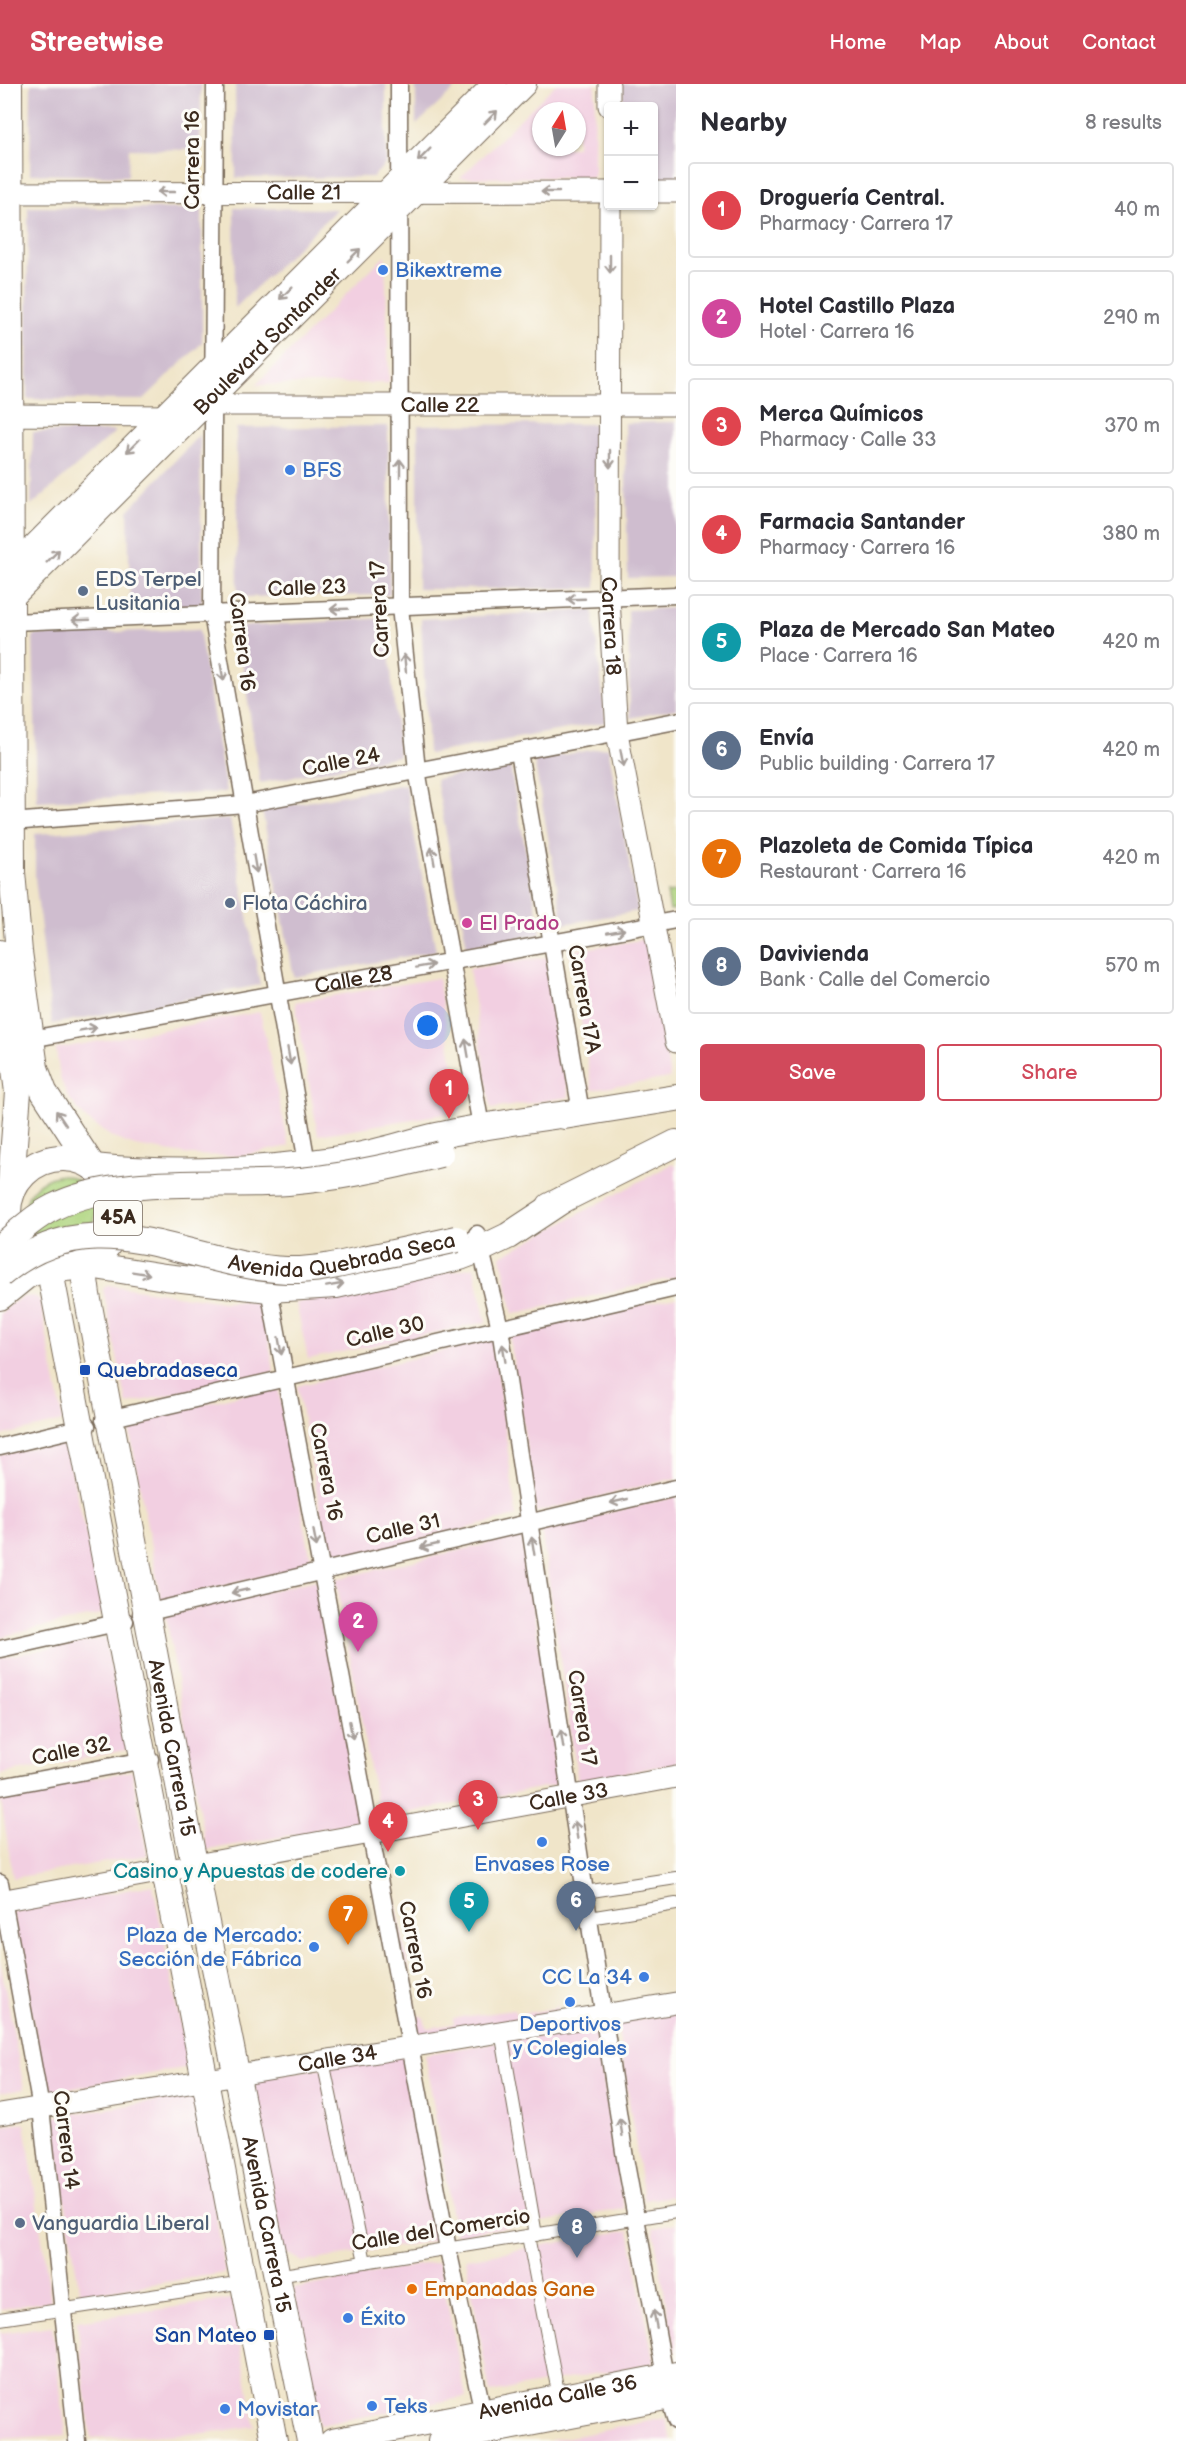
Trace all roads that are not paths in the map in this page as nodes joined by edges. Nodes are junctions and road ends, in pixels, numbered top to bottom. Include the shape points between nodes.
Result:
1 (9, 84) edge
2 (215, 84) edge
3 (399, 84) edge
4 (495, 84) edge
5 (524, 84) edge
6 (609, 84) edge
7 (609, 102) edge
8 (215, 192) junction
9 (604, 192) edge
10 (658, 192) edge
11 (676, 192) edge
12 (4, 193) edge
13 (400, 193) junction
14 (610, 210) edge
15 (4, 230) edge
16 (214, 365) junction
17 (400, 405) junction
18 (610, 405) junction
19 (676, 405) edge
20 (206, 406) junction
21 (163, 416) junction
22 (4, 418) edge
23 (9, 592) edge
24 (676, 595) edge
25 (609, 598) junction
26 (400, 607) junction
27 (212, 614) junction
28 (676, 721) edge
29 (617, 733) junction
30 (519, 752) junction
31 (417, 770) junction
32 (245, 804) junction
33 (11, 822) junction
34 (676, 920) edge
35 (654, 924) junction
36 (552, 943) junction
37 (0, 953) edge
38 (451, 961) junction
39 (278, 993) junction
40 (3, 1005) edge
41 (31, 1039) junction
42 (676, 1042) edge
43 (676, 1098) edge
44 (581, 1112) junction
45 (481, 1126) junction
46 (676, 1143) edge
47 (8, 1147) edge
48 (307, 1164) junction
49 (93, 1167) junction
50 (6, 1213) edge
51 (472, 1241) junction
52 (0, 1248) edge
53 (83, 1264) junction
54 (49, 1266) junction
55 (0, 1275) edge
56 (676, 1288) edge
57 (269, 1289) junction
58 (0, 1296) edge
59 (500, 1328) junction
60 (286, 1378) junction
61 (95, 1423) junction
62 (0, 1447) edge
63 (676, 1488) edge
64 (530, 1523) junction
65 (322, 1572) junction
66 (132, 1618) junction
67 (0, 1649) edge
68 (147, 1759) junction
69 (676, 1778) edge
70 (0, 1787) edge
71 (571, 1796) junction
72 (370, 1834) junction
73 (194, 1866) junction
74 (166, 1871) junction
75 (676, 1878) edge
76 (585, 1892) junction
77 (1, 1895) edge
78 (676, 1904) edge
79 (589, 1918) junction
80 (676, 2003) edge
81 (604, 2015) junction
82 (501, 2031) junction
83 (410, 2046) junction
84 (323, 2061) junction
85 (236, 2075) junction
86 (206, 2080) junction
87 (41, 2108) junction
88 (0, 2114) edge
89 (676, 2212) edge
90 (636, 2219) junction
91 (532, 2235) junction
92 (448, 2249) junction
93 (365, 2262) junction
94 (283, 2275) dead end
95 (237, 2283) dead end
96 (63, 2309) junction
97 (0, 2319) edge
98 (672, 2386) edge
99 (556, 2387) dead end
100 (676, 2421) edge
101 (486, 2428) edge
102 (78, 2441) edge
103 (274, 2441) edge
104 (310, 2441) edge
105 (332, 2441) edge
106 (440, 2441) edge

1 - 12 main road, 45A
2 - 8 street, Carrera 16
3 - 13 street, Carrera 17
4 -> 13 main road, Boulevard Santander
13 -> 5 main road, Boulevard Santander
6 - 7 street
8 -> 12 street, Calle 21
8 - 13 street, Calle 21
8 - 16 street, Carrera 16
9 -> 13 street, Calle 21
10 - 11 street
12 - 15 main road, 45A
13 -> 16 main road, Boulevard Santander
13 - 17 street, Carrera 17
20 -> 13 main road, Boulevard Santander
14 -> 18 street, Carrera 18
15 - 22 main road, 45A
16 - 20 street, Carrera 16
16 - 21 main road, Boulevard Santander
17 - 18 street, Calle 22
17 - 20 street, Calle 22
26 -> 17 street, Carrera 17
18 - 19 street, Calle 22
18 -> 25 street, Carrera 18
20 - 21 street, Calle 22
23 -> 20 main road, Boulevard Santander
20 - 27 street, Carrera 16
21 - 22 street, Calle 22
21 -> 23 main road, Boulevard Santander
22 - 23 main road, 45A
27 -> 23 street, Calle 23
23 - 33 main road, 45A
24 - 25 street, Calle 23
25 -> 26 street, Calle 23
25 - 29 street, Carrera 18
26 -> 27 street, Calle 23
31 -> 26 street, Carrera 17
27 -> 32 street, Carrera 16
28 - 29 street, Calle 24
29 - 30 street, Calle 24
29 -> 35 street, Carrera 18
30 - 31 street, Calle 24
30 - 36 street, Carrera 17A
31 - 32 street, Calle 24
38 -> 31 street, Carrera 17
32 - 33 street, Calle 24
32 -> 39 street, Carrera 16
33 - 41 main road, 45A via 19,952
34 - 35 street, Calle 28
36 -> 35 street, Calle 28
35 - 42 street, Carrera 18
36 - 38 street, Calle 28
36 - 44 street, Carrera 17A
37 - 40 main road
39 -> 38 street, Calle 28
45 -> 38 street, Carrera 17
41 -> 39 street, Calle 28
39 -> 48 street, Carrera 16
40 - 47 main road via 18,1092
49 -> 41 main road, 45A via 44,1092 35,1068
43 - 44 main road
44 - 45 main road
44 - 52 main road, bridge via 503,1131 386,1168 253,1184 104,1191 55,1206
45 - 48 main road
46 - 51 main road via 564,1199 508,1236
47 - 50 main road
48 - 49 main road via 180,1172
49 - 50 main road via 77,1160 43,1161 17,1182
49 - 53 main road, 45A via 113,1190 118,1220 107,1246
50 - 54 main road via 20,1247
51 - 55 main road, Avenida Quebrada Seca, bridge via 288,1270 120,1237 92,1236 56,1241 39,1248
57 -> 51 main road via 336,1285 440,1262
51 - 59 street, Carrera 17
53 - 54 main road, 45A
53 -> 57 main road
53 - 61 main road, Avenida Carrera 15
54 - 58 main road via 26,1276
54 - 61 main road, Avenida Carrera 15
56 - 59 street, Calle 30
57 -> 60 street, Carrera 16
59 - 60 street, Calle 30
64 -> 59 street, Carrera 17
60 - 61 street, Calle 30
60 -> 65 street, Carrera 16
61 - 62 street, Calle 30
61 - 66 main road, Avenida Carrera 15
63 -> 64 street, Calle 31
64 -> 65 street, Calle 31
71 -> 64 street, Carrera 17
65 -> 66 street, Calle 31
65 -> 72 street, Carrera 16
66 - 67 street, Calle 31
66 - 68 main road, Avenida Carrera 15
66 - 73 main road, Avenida Carrera 15
68 - 70 street, Calle 32
68 - 74 main road, Avenida Carrera 15
69 - 71 street, Calle 33
71 - 72 street, Calle 33
76 -> 71 street, Carrera 17
72 - 73 street, Calle 33
72 - 83 street, Carrera 16
73 - 74 street, Calle 33
73 - 85 main road, Avenida Carrera 15
74 - 77 street, Calle 33
74 - 86 main road, Avenida Carrera 15
75 - 76 street
76 - 79 street, Carrera 17
77 - 87 street, Carrera 14
78 - 79 street
79 - 81 street, Carrera 17
80 - 81 street, Calle 34
81 - 82 street, Calle 34
90 -> 81 street, Carrera 17
82 - 83 street, Calle 34
82 - 91 street
83 - 84 street, Calle 34
83 - 92 street, Carrera 16
84 - 85 street, Calle 34
84 - 93 street
85 - 86 street, Calle 34
85 - 104 main road, Avenida Carrera 15
86 - 87 street, Calle 34
86 - 103 main road, Avenida Carrera 15
87 - 88 street, Calle 34
87 - 96 street, Carrera 14
89 - 90 street, Calle del Comercio
90 - 91 street, Calle del Comercio
98 -> 90 street, Carrera 17
91 - 92 street, Calle del Comercio
91 - 99 street
92 - 93 street, Calle del Comercio
92 - 101 street, Carrera 16
93 - 94 street, Calle del Comercio
95 - 96 street
96 - 97 street
96 - 102 street, Carrera 14
98 - 100 street, Carrera 17
98 - 101 main road, Avenida Calle 36
101 - 105 main road, Avenida Calle 36
101 - 106 main road, Avenida Calle 36

